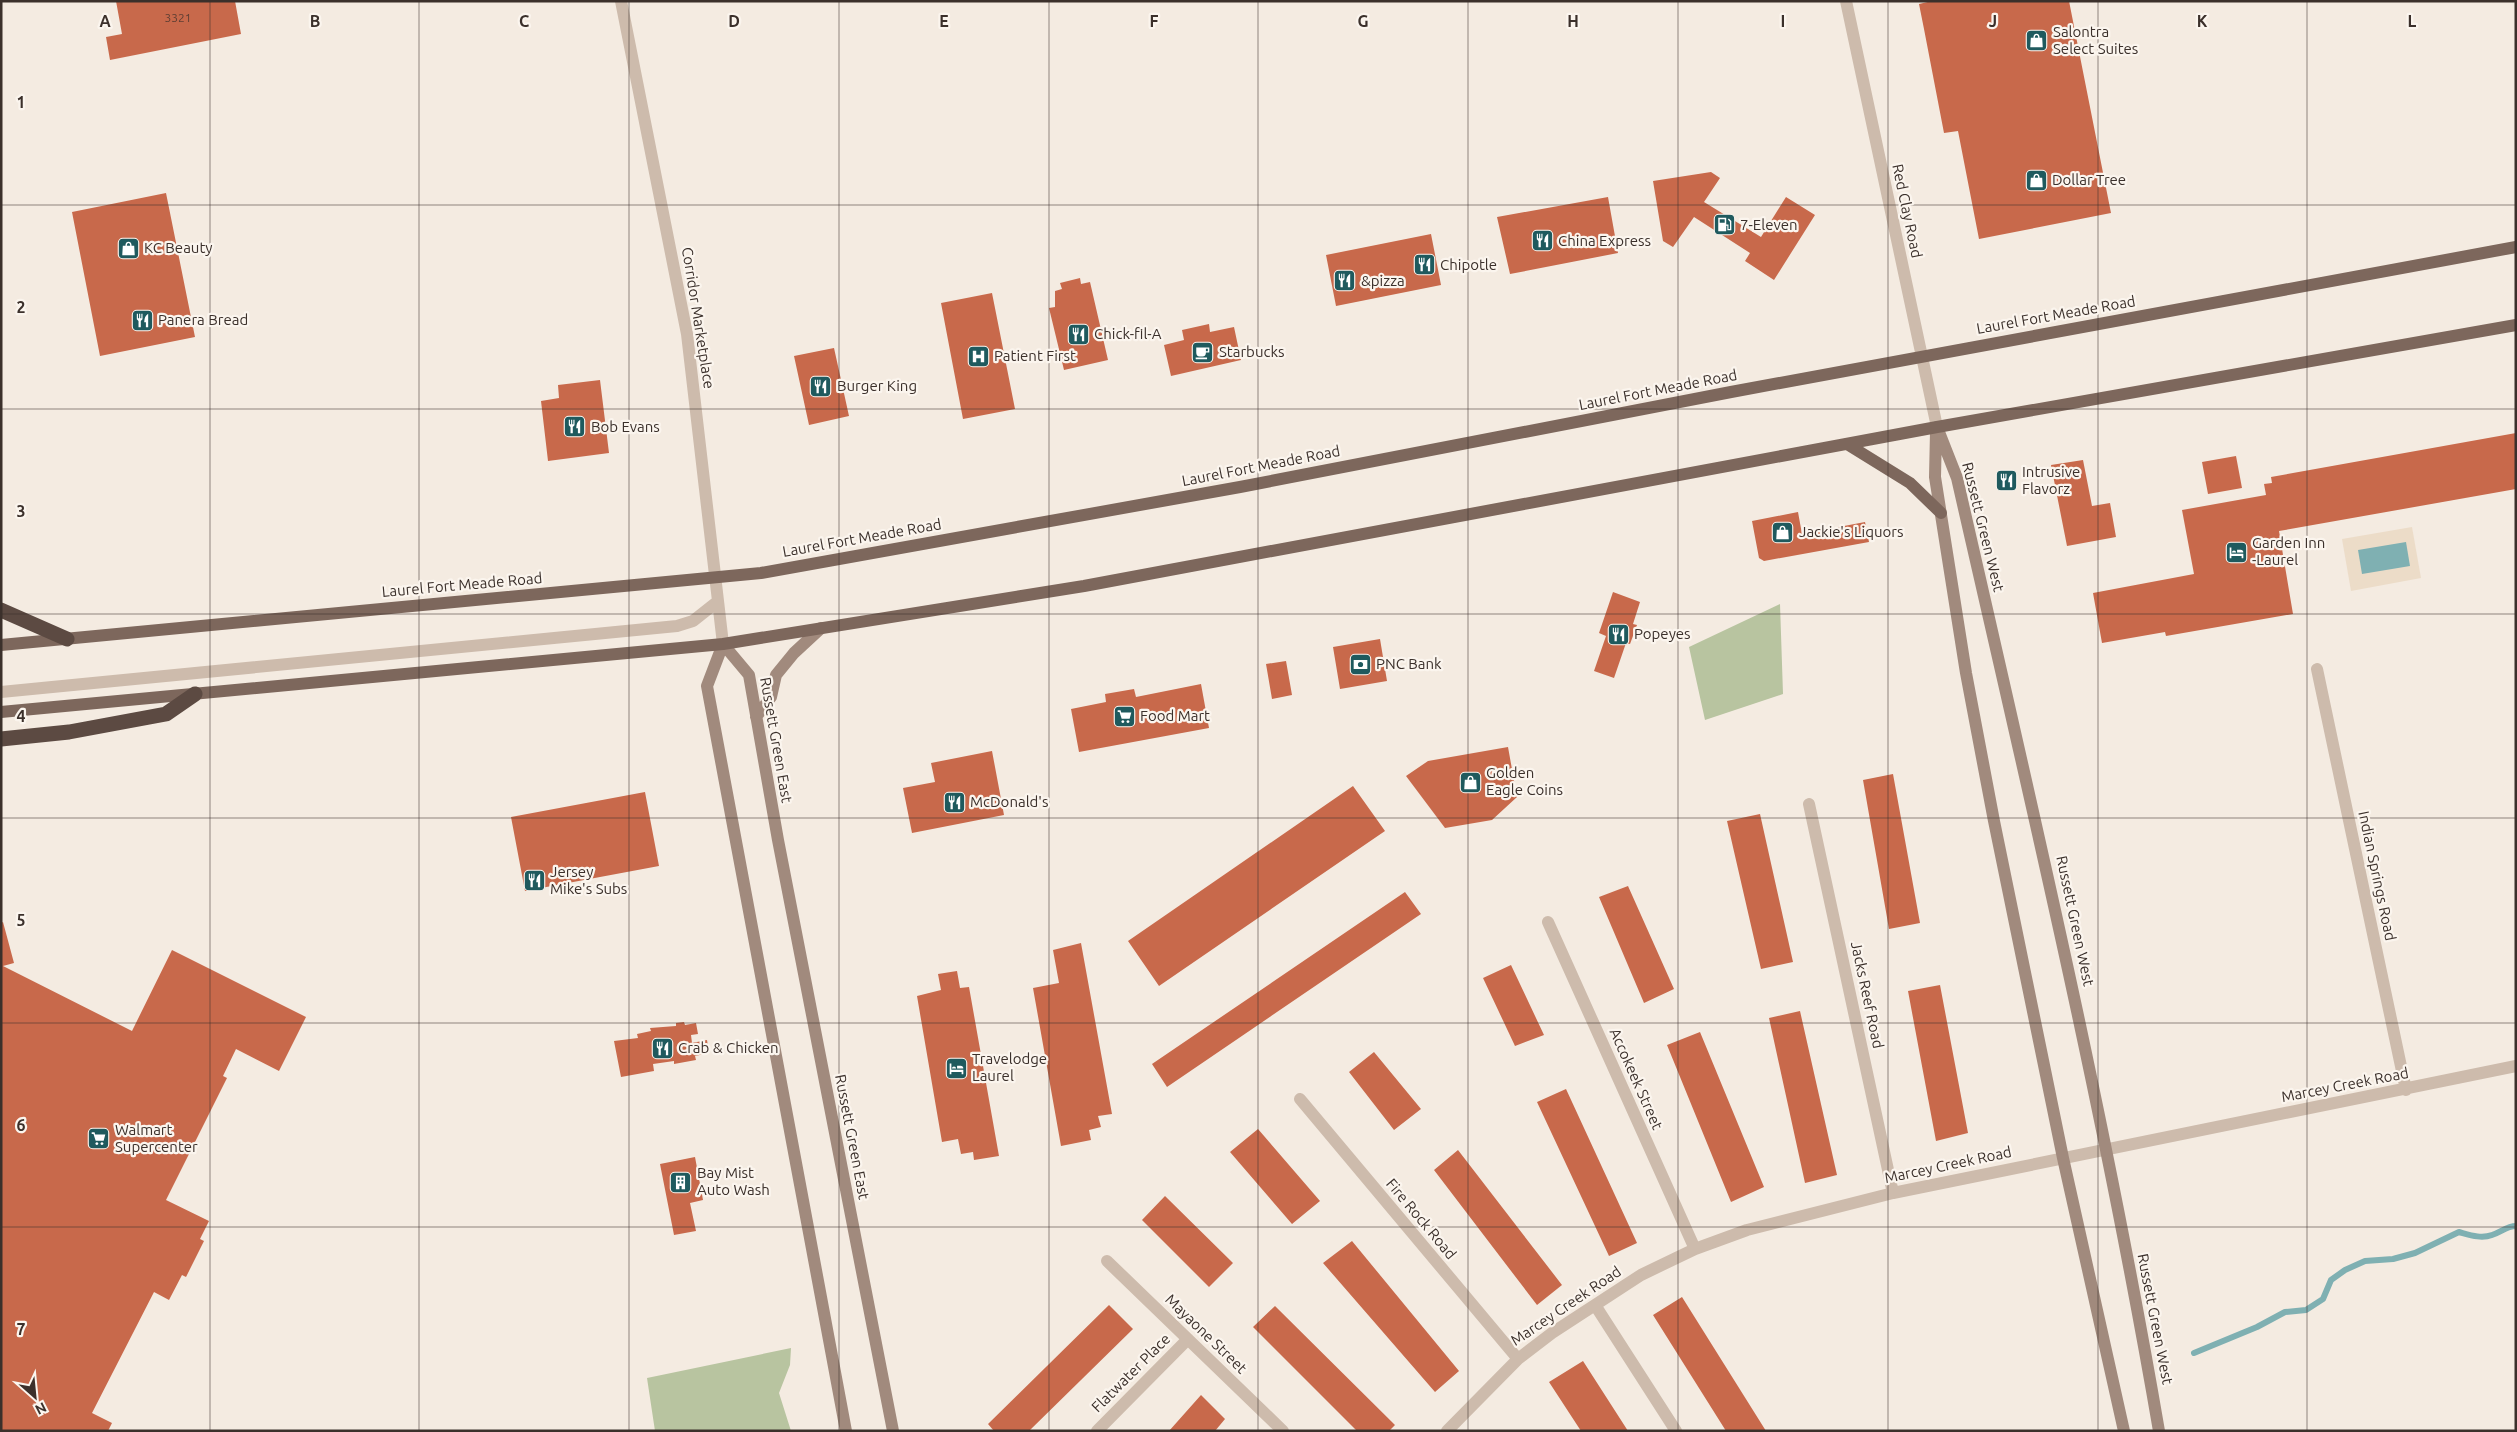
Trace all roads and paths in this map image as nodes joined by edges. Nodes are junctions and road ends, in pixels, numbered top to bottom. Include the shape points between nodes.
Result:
1 (621, 1) edge
2 (1846, 1) edge
3 (2516, 246) edge
4 (2516, 325) edge
5 (1922, 356) junction
6 (1936, 427) junction
7 (1847, 444) junction
8 (1941, 513) junction
9 (714, 578) junction
10 (717, 602) junction
11 (1, 610) edge
12 (821, 628) junction
13 (67, 639) junction
14 (723, 644) junction
15 (1, 645) edge
16 (2317, 669) dead end
17 (1, 692) edge
18 (195, 694) junction
19 (1, 712) edge
20 (756, 717) junction
21 (1, 739) edge
22 (1809, 804) dead end
23 (1548, 922) dead end
24 (2516, 1066) edge
25 (2406, 1090) junction
26 (1300, 1099) dead end
27 (2106, 1149) junction
28 (2063, 1158) junction
29 (1892, 1192) junction
30 (1695, 1248) junction
31 (1108, 1261) dead end
32 (1595, 1304) junction
33 (1188, 1339) junction
34 (1518, 1359) junction
35 (846, 1431) edge
36 (893, 1431) edge
37 (1096, 1431) edge
38 (1283, 1431) edge
39 (1447, 1431) edge
40 (1676, 1431) edge
41 (2124, 1431) edge
42 (2159, 1431) edge

1 - 9 street, Corridor Marketplace via 687,334
2 - 5 street, Red Clay Road
3 - 5 main road, Laurel Fort Meade Road
4 - 6 main road
5 - 6 street, Red Clay Road
5 - 9 main road, Laurel Fort Meade Road via 1222,490 761,573
6 - 7 main road
6 - 8 street via 1935,477
6 - 27 street, Russett Green West via 1957,478 2062,932
7 - 8 main road via 1910,483
7 - 12 main road via 1189,567
8 - 28 street via 1966,673
9 - 10 street, Corridor Marketplace
9 - 13 main road, Laurel Fort Meade Road
10 - 14 street, Corridor Marketplace
10 - 17 street via 693,622 677,626
11 - 13 highway
12 - 14 main road
12 - 20 street via 776,675 770,697
13 - 15 main road, Laurel Fort Meade Road
14 - 18 main road
14 - 20 street, Russett Green East via 749,675
14 - 35 street via 707,686
16 - 25 street, Indian Springs Road
18 - 19 main road
18 - 21 highway via 166,714 68,732
20 - 36 street, Russett Green East
22 - 29 street, Jacks Reef Road
23 - 30 street, Accokeek Street
24 - 25 street, Marcey Creek Road
25 - 27 street, Marcey Creek Road
26 - 34 street, Fire Rock Road
27 - 28 street, Marcey Creek Road
27 - 42 street, Russett Green West
28 - 29 street, Marcey Creek Road
28 - 41 street
29 - 30 street, Marcey Creek Road via 1747,1230
30 - 32 street, Marcey Creek Road via 1641,1275
31 - 33 street, Mayaone Street
32 - 34 street, Marcey Creek Road
32 - 40 street
33 - 37 street, Flatwater Place
33 - 38 street, Mayaone Street
34 - 39 street, Marcey Creek Road

